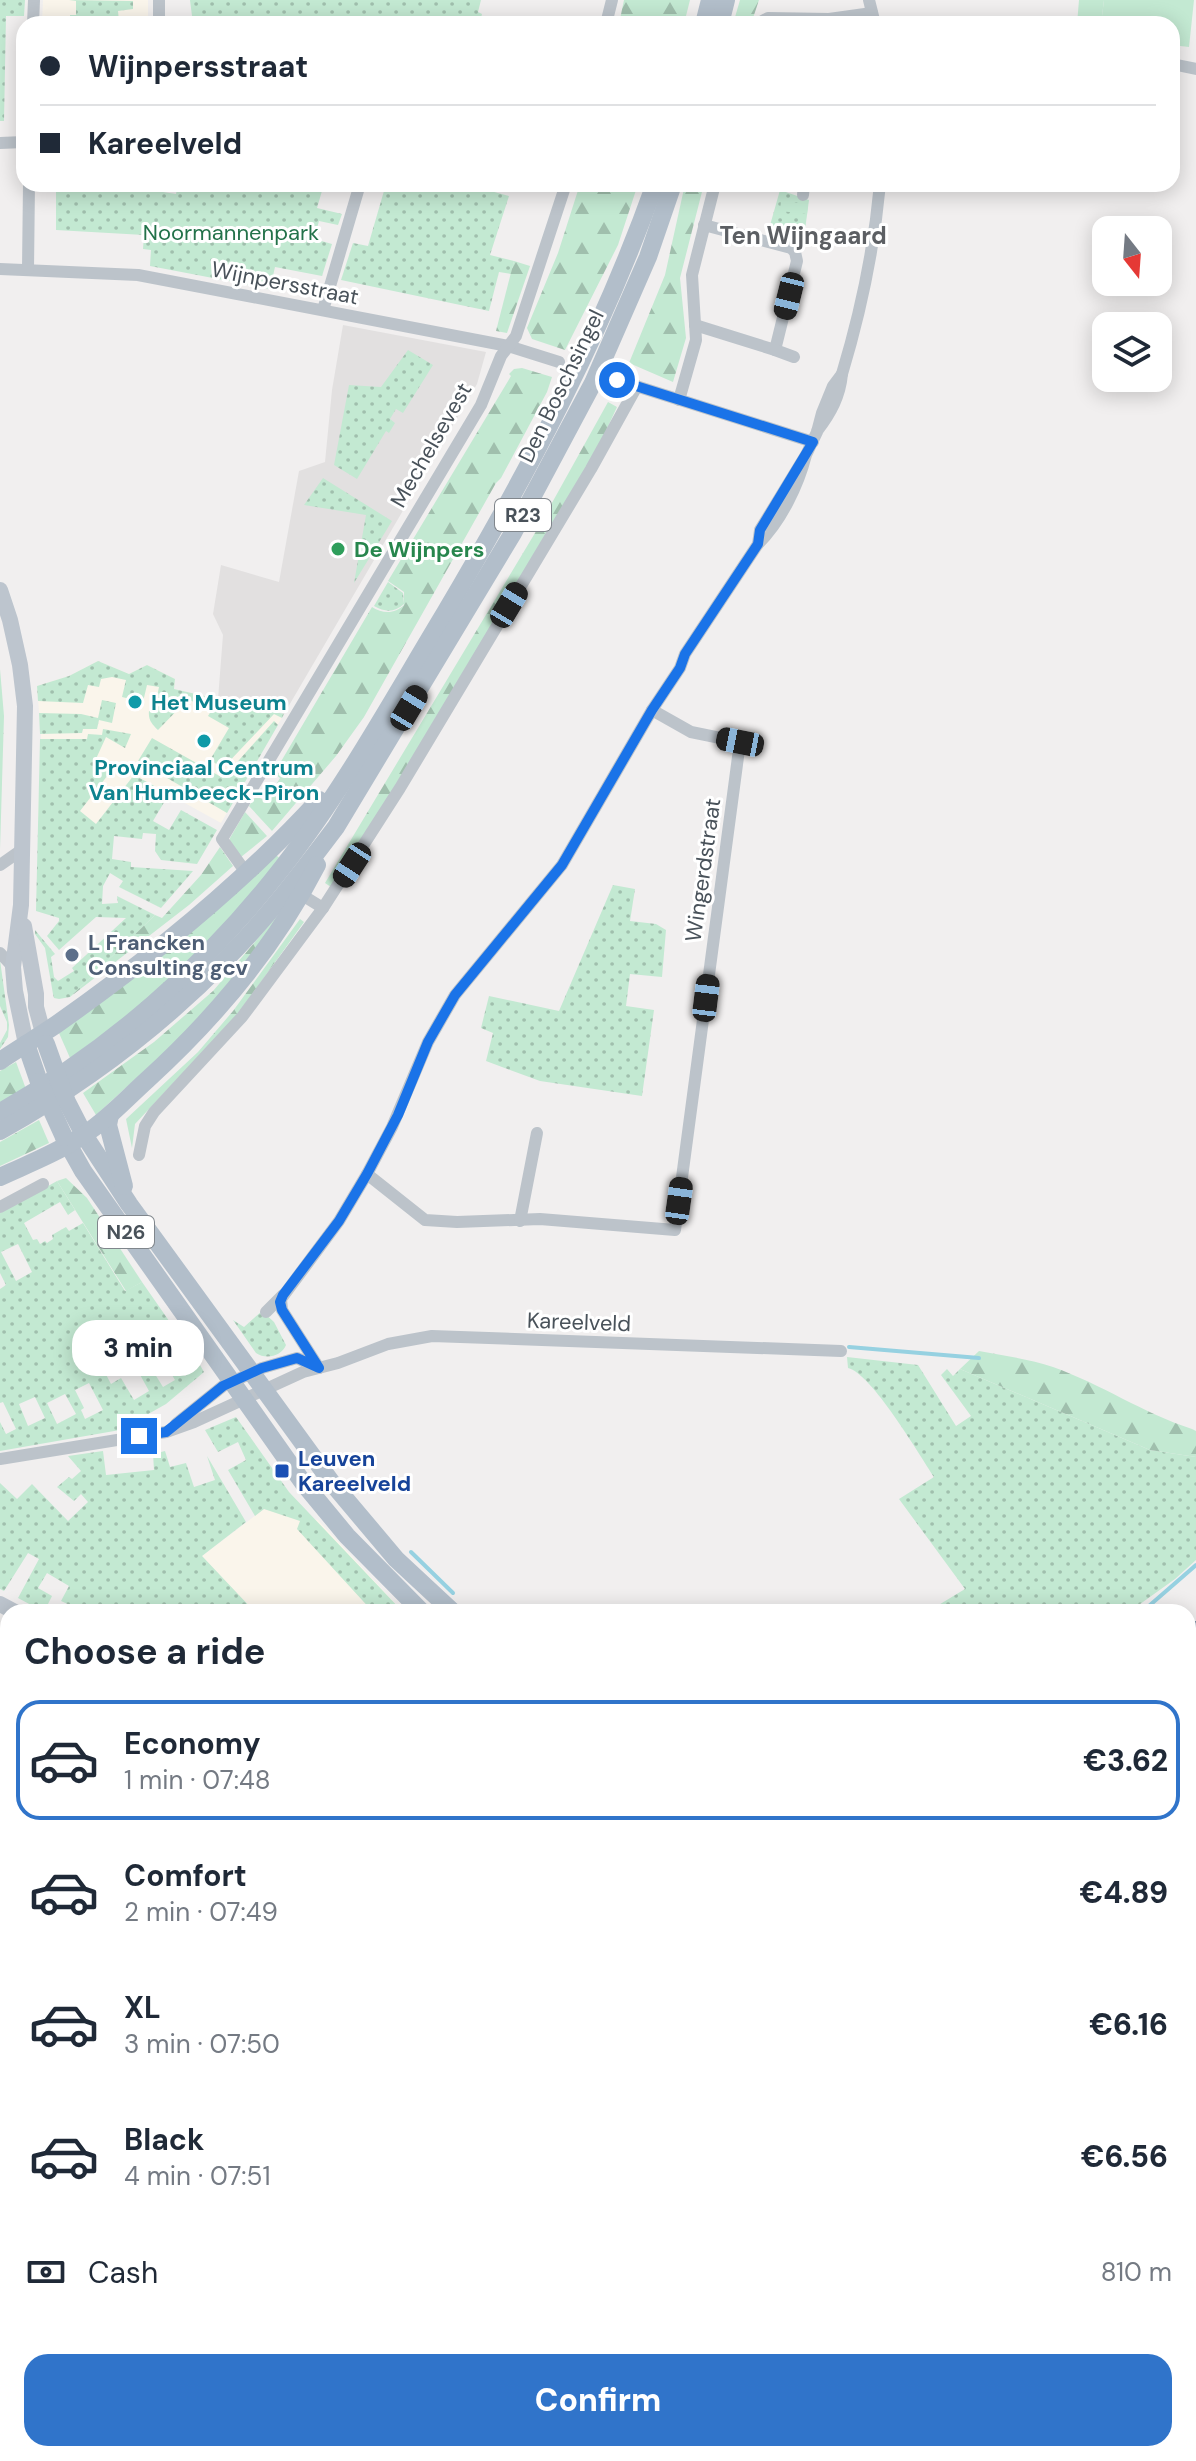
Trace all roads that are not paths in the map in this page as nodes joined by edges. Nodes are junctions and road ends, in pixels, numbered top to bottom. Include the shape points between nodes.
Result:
1 (872, 12) edge
2 (847, 16) edge
3 (29, 192) edge
4 (358, 192) edge
5 (563, 192) edge
6 (652, 192) edge
7 (670, 192) edge
8 (713, 192) edge
9 (879, 192) edge
10 (704, 225) junction
11 (0, 269) edge
12 (28, 269) junction
13 (323, 310) junction
14 (695, 325) junction
15 (508, 346) junction
16 (775, 350) junction
17 (794, 357) dead end
18 (559, 362) dead end
19 (617, 380) dead end
20 (637, 386) junction
21 (679, 400) junction
22 (815, 436) junction
23 (0, 590) edge
24 (652, 710) junction
25 (339, 788) junction
26 (336, 827) junction
27 (23, 849) junction
28 (0, 865) edge
29 (247, 874) junction
30 (302, 895) junction
31 (21, 905) junction
32 (323, 908) junction
33 (0, 953) edge
34 (13, 967) junction
35 (36, 1007) junction
36 (44, 1038) junction
37 (27, 1049) junction
38 (0, 1061) edge
39 (78, 1072) junction
40 (0, 1112) edge
41 (110, 1115) junction
42 (0, 1131) edge
43 (537, 1133) dead end
44 (74, 1136) junction
45 (139, 1155) dead end
46 (367, 1174) junction
47 (0, 1177) edge
48 (43, 1184) dead end
49 (129, 1204) junction
50 (0, 1207) edge
51 (520, 1221) junction
52 (283, 1295) junction
53 (266, 1312) dead end
54 (841, 1351) dead end
55 (319, 1368) junction
56 (252, 1372) junction
57 (231, 1381) junction
58 (265, 1389) junction
59 (243, 1399) junction
60 (166, 1432) junction
61 (0, 1459) edge
62 (414, 1604) edge
63 (444, 1604) edge

1 - 2 street
3 - 12 street
4 - 13 street
5 - 15 street, Mechelsevest via 516,336
6 - 25 main road, Den Boschsingel / R23 via 631,251 541,444
7 - 26 main road, Den Boschsingel / R23 via 593,383 513,533
8 - 10 street
9 - 22 street via 873,250 841,389
10 - 14 street via 692,275
10 - 16 street via 795,252
11 - 12 street, Wijnpersstraat
12 - 13 street, Wijnpersstraat via 138,275
13 - 15 street, Wijnpersstraat
14 - 16 street
14 - 21 street via 696,340
15 - 18 street, Wijnpersstraat
15 - 29 street, Mechelsevest via 481,405 222,839
16 - 17 street
19 - 20 street
20 - 21 street
20 - 32 street via 400,788
21 - 22 street
22 - 24 street via 760,530 758,544
23 - 27 street via 25,706
24 - 46 street via 562,865 455,995
24 - 51 street, Wingerdstraat via 691,732 740,742 675,1230
25 - 29 main road via 323,795
25 - 39 main road, Den Boschsingel / R23 via 283,867 212,949
26 - 30 main road
26 - 39 main road, Den Boschsingel / R23 via 227,958 138,1038
27 - 28 street
27 - 31 street
29 - 36 main road
30 - 32 street
30 - 41 main road via 223,1004
31 - 34 street
31 - 35 street
32 - 45 street via 242,1017 154,1112
33 - 34 street
34 - 35 street
34 - 37 street
35 - 36 street
36 - 37 main road
36 - 44 main road, N26, bridge
37 - 38 main road
37 - 44 main road, N26, bridge
39 - 40 main road, R23
39 - 42 main road, R23
41 - 44 main road
41 - 49 main road via 108,1125
43 - 51 street
44 - 47 main road
44 - 49 main road, N26
44 - 57 main road, N26 via 83,1171
46 - 51 street, Wingerdstraat via 425,1220
46 - 52 street
48 - 50 street
49 - 56 main road, N26
52 - 53 street
52 - 55 street via 282,1310
54 - 55 street, Kareelveld via 432,1336 388,1344
55 - 56 street, Kareelveld via 297,1358
55 - 58 street, Kareelveld
56 - 57 street, Kareelveld
56 - 58 main road, N26
57 - 59 main road, N26
57 - 60 street, Kareelveld
58 - 59 street, Kareelveld
58 - 63 main road, N26 via 357,1515
59 - 60 street, Kareelveld
59 - 62 main road, N26 via 347,1536
60 - 61 street, Kareelveld

